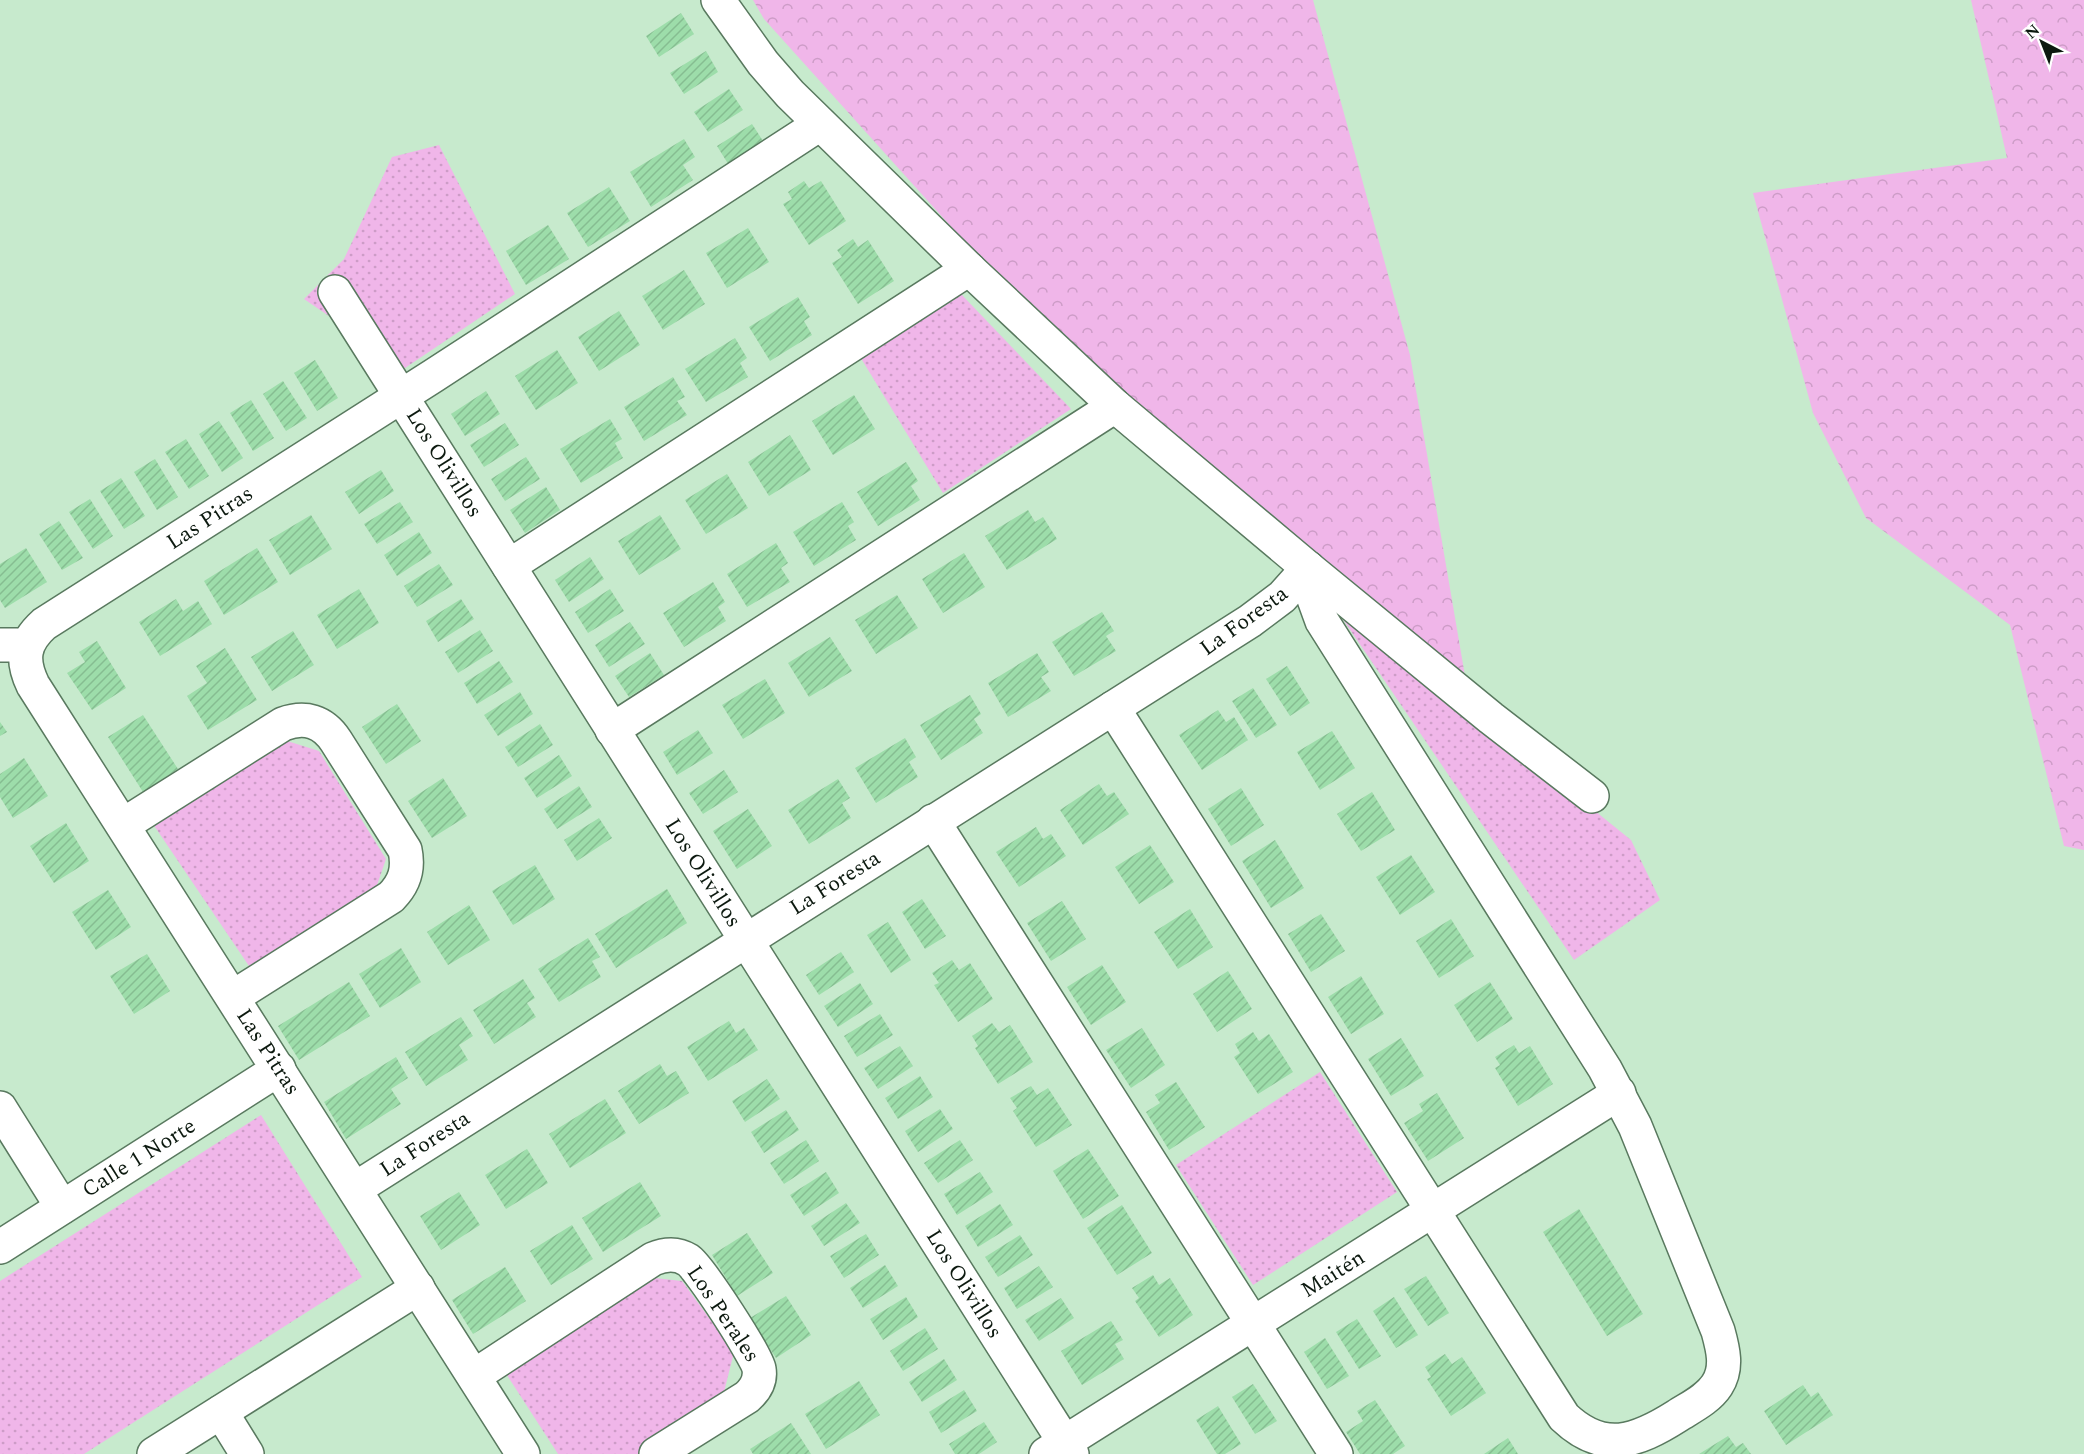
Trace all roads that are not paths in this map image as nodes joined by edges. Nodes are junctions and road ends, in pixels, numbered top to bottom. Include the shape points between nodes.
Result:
1 (718, 0) edge
2 (820, 124) junction
3 (969, 269) junction
4 (335, 292) dead end
5 (401, 396) junction
6 (1115, 406) junction
7 (509, 566) junction
8 (1308, 568) junction
9 (14, 646) edge
10 (1113, 708) junction
11 (612, 730) junction
12 (1592, 796) dead end
13 (933, 821) junction
14 (123, 825) junction
15 (746, 940) junction
16 (233, 997) junction
17 (279, 1069) junction
18 (1619, 1093) junction
19 (0, 1108) edge
20 (355, 1189) junction
21 (62, 1207) junction
22 (1433, 1210) junction
23 (0, 1247) edge
24 (418, 1288) junction
25 (1253, 1324) junction
26 (474, 1376) junction
27 (221, 1412) junction
28 (1598, 1448) edge
29 (1061, 1450) edge
30 (154, 1454) edge
31 (247, 1454) edge
32 (524, 1454) edge
33 (656, 1454) edge
34 (1336, 1454) edge

1 - 2 street via 763,63
2 - 3 street
2 - 5 street, Las Pitras
3 - 6 street
3 - 7 street
4 - 5 street, Los Olivillos
5 - 7 street, Los Olivillos
5 - 9 street, Las Pitras
6 - 8 street
6 - 11 street
7 - 11 street, Los Olivillos
8 - 10 street, La Foresta via 1267,609
8 - 12 street
8 - 18 street via 1322,621
9 - 14 street, Las Pitras via 33,685
10 - 13 street, La Foresta
10 - 22 street
11 - 15 street, Los Olivillos
13 - 15 street, La Foresta
13 - 25 street
14 - 16 street, Las Pitras
14 - 16 street via 283,724 310,720 321,724 336,741 405,850 405,879 391,897
15 - 20 street, La Foresta
15 - 29 street, Los Olivillos
16 - 17 street, Las Pitras
17 - 20 street, Las Pitras
17 - 21 street, Calle 1 Norte
18 - 22 street, Maitén
18 - 28 street via 1714,1321 1724,1359 1718,1384 1700,1402 1633,1442
19 - 21 street
20 - 24 street, Las Pitras
21 - 23 street, Calle 1 Norte
22 - 25 street, Maitén
22 - 28 street via 1564,1417
24 - 26 street, Las Pitras
24 - 27 street
25 - 29 street, Maitén
25 - 34 street
26 - 32 street, Las Pitras
26 - 33 street, Los Perales via 653,1259 663,1255 683,1257 697,1269 753,1355 759,1379 747,1397
27 - 30 street
27 - 31 street

